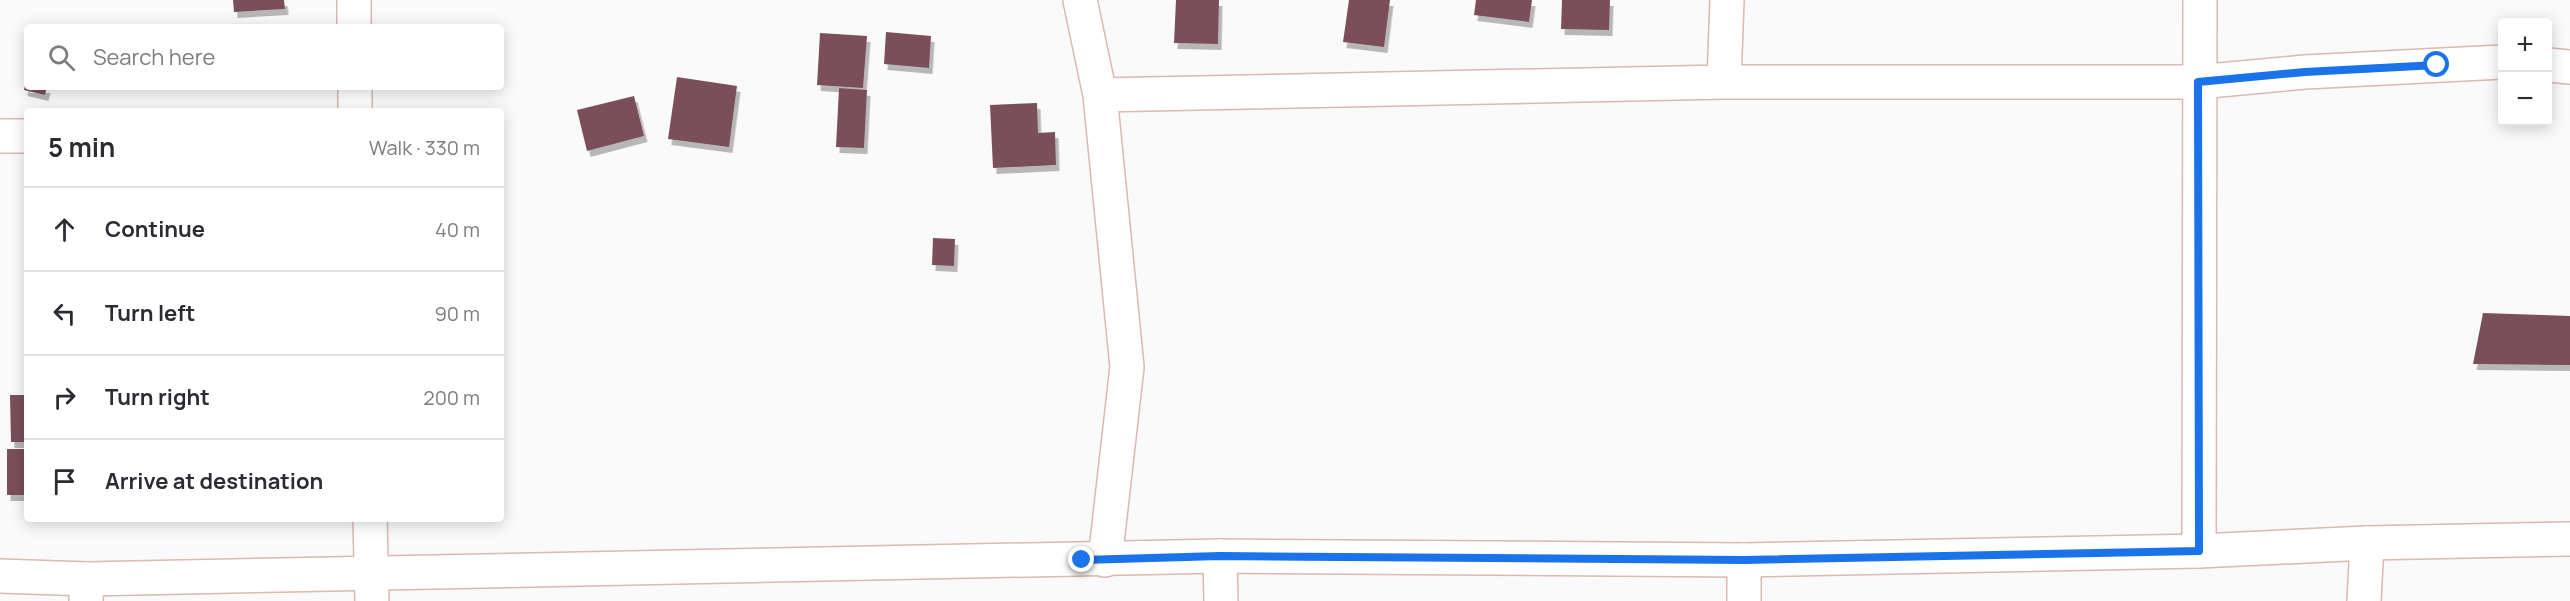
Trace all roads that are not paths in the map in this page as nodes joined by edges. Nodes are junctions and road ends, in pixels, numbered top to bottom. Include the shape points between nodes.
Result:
1 (354, 0) edge
2 (1080, 0) edge
3 (1727, 0) edge
4 (2200, 0) edge
5 (354, 24) edge
6 (2498, 62) edge
7 (2552, 66) edge
8 (2570, 68) edge
9 (1724, 82) junction
10 (2198, 82) junction
11 (355, 90) edge
12 (1100, 95) junction
13 (355, 108) edge
14 (0, 136) edge
15 (24, 136) edge
16 (370, 522) edge
17 (2570, 539) edge
18 (2367, 543) junction
19 (2199, 551) junction
20 (1220, 556) junction
21 (1106, 560) junction
22 (1744, 560) junction
23 (0, 576) edge
24 (372, 587) edge
25 (86, 590) edge
26 (1221, 601) edge
27 (1744, 601) edge
28 (2364, 601) edge

1 - 5 street
2 - 12 street
3 - 9 street
4 - 10 street
6 - 10 street
7 - 8 street
9 - 10 street
9 - 12 street
10 - 19 street
11 - 13 street
12 - 21 street via 1127,367
14 - 15 street
16 - 24 street
17 - 18 street
18 - 19 street
18 - 28 street
19 - 22 street
20 - 21 street
20 - 22 street
20 - 26 street
21 - 24 street
22 - 27 street
23 - 25 street
24 - 25 street

